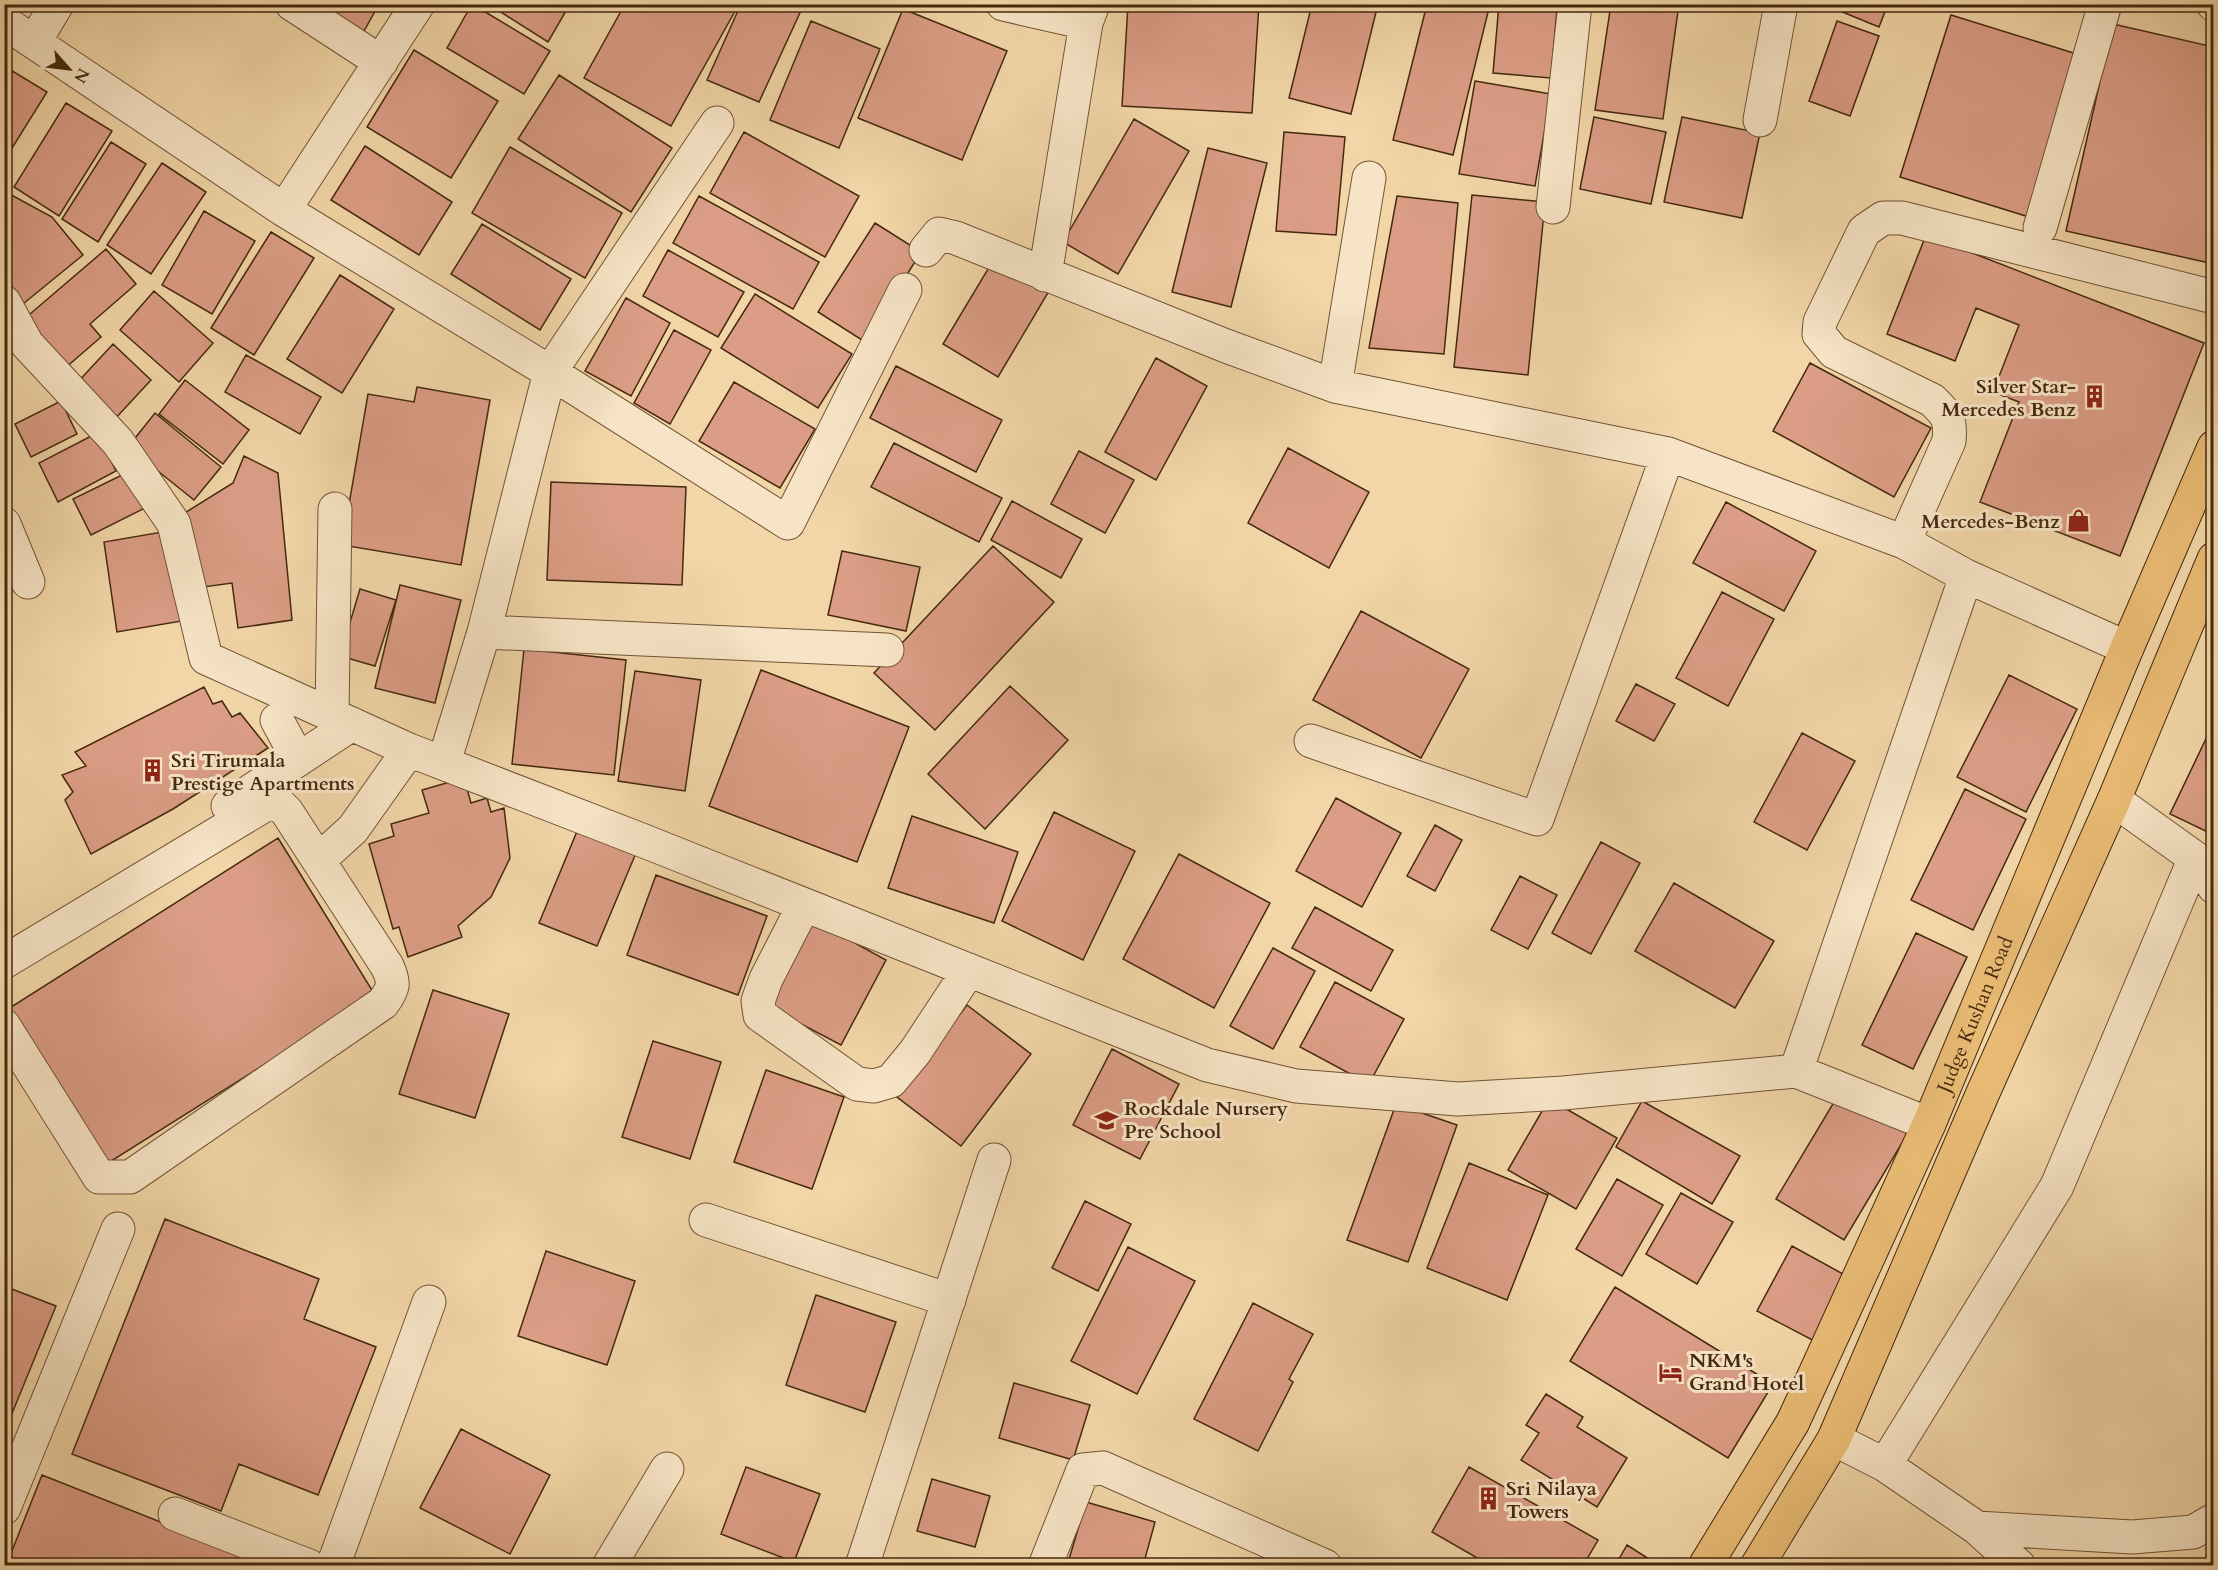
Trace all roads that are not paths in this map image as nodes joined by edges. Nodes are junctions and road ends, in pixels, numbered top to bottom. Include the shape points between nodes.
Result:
1 (57, 4) edge
2 (292, 4) edge
3 (418, 4) edge
4 (1003, 4) edge
5 (1575, 4) edge
6 (1781, 4) edge
7 (2105, 4) edge
8 (1089, 14) edge
9 (4, 22) edge
10 (35, 42) junction
11 (381, 62) junction
12 (1760, 120) dead end
13 (717, 123) dead end
14 (1369, 178) dead end
15 (1553, 207) dead end
16 (284, 210) junction
17 (2040, 228) dead end
18 (926, 250) dead end
19 (1045, 275) junction
20 (905, 290) dead end
21 (2214, 297) edge
22 (4, 302) edge
23 (550, 372) junction
24 (1335, 386) junction
25 (2214, 447) edge
26 (1668, 454) junction
27 (335, 509) dead end
28 (4, 524) edge
29 (1904, 542) junction
30 (2214, 559) edge
31 (1966, 576) junction
32 (28, 582) dead end
33 (484, 632) junction
34 (2127, 648) junction
35 (887, 650) dead end
36 (342, 719) junction
37 (277, 720) dead end
38 (1311, 741) dead end
39 (409, 750) junction
40 (298, 759) junction
41 (444, 762) junction
42 (2114, 800) junction
43 (2195, 858) junction
44 (320, 859) junction
45 (121, 876) dead end
46 (2214, 887) edge
47 (804, 904) junction
48 (4, 962) edge
49 (969, 970) junction
50 (4, 1026) edge
51 (1796, 1071) junction
52 (1929, 1124) junction
53 (994, 1160) dead end
54 (706, 1220) dead end
55 (118, 1229) dead end
56 (949, 1300) junction
57 (429, 1302) dead end
58 (1834, 1439) junction
59 (1885, 1466) junction
60 (667, 1469) dead end
61 (4, 1508) edge
62 (175, 1514) dead end
63 (2214, 1520) edge
64 (1977, 1528) junction
65 (1270, 1554) edge
66 (309, 1566) edge
67 (333, 1566) edge
68 (609, 1566) edge
69 (862, 1566) edge
70 (1046, 1566) edge
71 (1325, 1566) edge
72 (1706, 1566) edge
73 (1757, 1566) edge
74 (2019, 1566) edge

1 - 10 street
2 - 11 street
3 - 11 street
4 - 8 street
5 - 15 street
6 - 12 street
7 - 17 street
8 - 19 street
9 - 10 street
10 - 16 street
11 - 16 street
13 - 23 street
14 - 24 street
16 - 23 street
18 - 19 street via 939,234
19 - 24 street
20 - 23 street via 788,523
21 - 29 street via 1902,218 1883,218 1864,231 1820,322 1819,334 1834,352 1932,400 1951,423 1949,441
22 - 36 street via 27,344 118,442 174,524 206,658
23 - 33 street
24 - 26 street
25 - 34 main road, Judge Kushan Road
26 - 29 street
26 - 38 street via 1537,819
27 - 36 street
28 - 32 street
29 - 31 street
30 - 42 main road, Judge Kushan Road
31 - 34 street
31 - 51 street
33 - 35 street
33 - 41 street
34 - 52 main road, Judge Kushan Road
36 - 39 street
36 - 40 street
37 - 40 street
39 - 41 street
39 - 44 street via 353,828
40 - 45 street
41 - 47 street
42 - 43 street
42 - 58 main road, Judge Kushan Road
43 - 46 street
43 - 59 street via 2057,1186
44 - 48 street via 287,812 280,805 268,803
44 - 50 street via 387,966 393,980 390,993 383,1003 130,1177 99,1178
47 - 49 street
47 - 49 street via 766,979 759,1001 760,1015 857,1084 874,1086 891,1081
49 - 51 street via 1208,1065 1296,1086 1458,1099
51 - 52 street
52 - 72 main road, Judge Kushan Road via 1793,1422
53 - 56 street
54 - 56 street
55 - 61 street
56 - 69 street
57 - 67 street
58 - 59 street
58 - 73 main road, Judge Kushan Road
59 - 64 street
60 - 68 street
62 - 66 street
63 - 64 street via 2193,1532 2132,1537
64 - 74 street
65 - 70 street via 1103,1468 1083,1470
65 - 71 street

